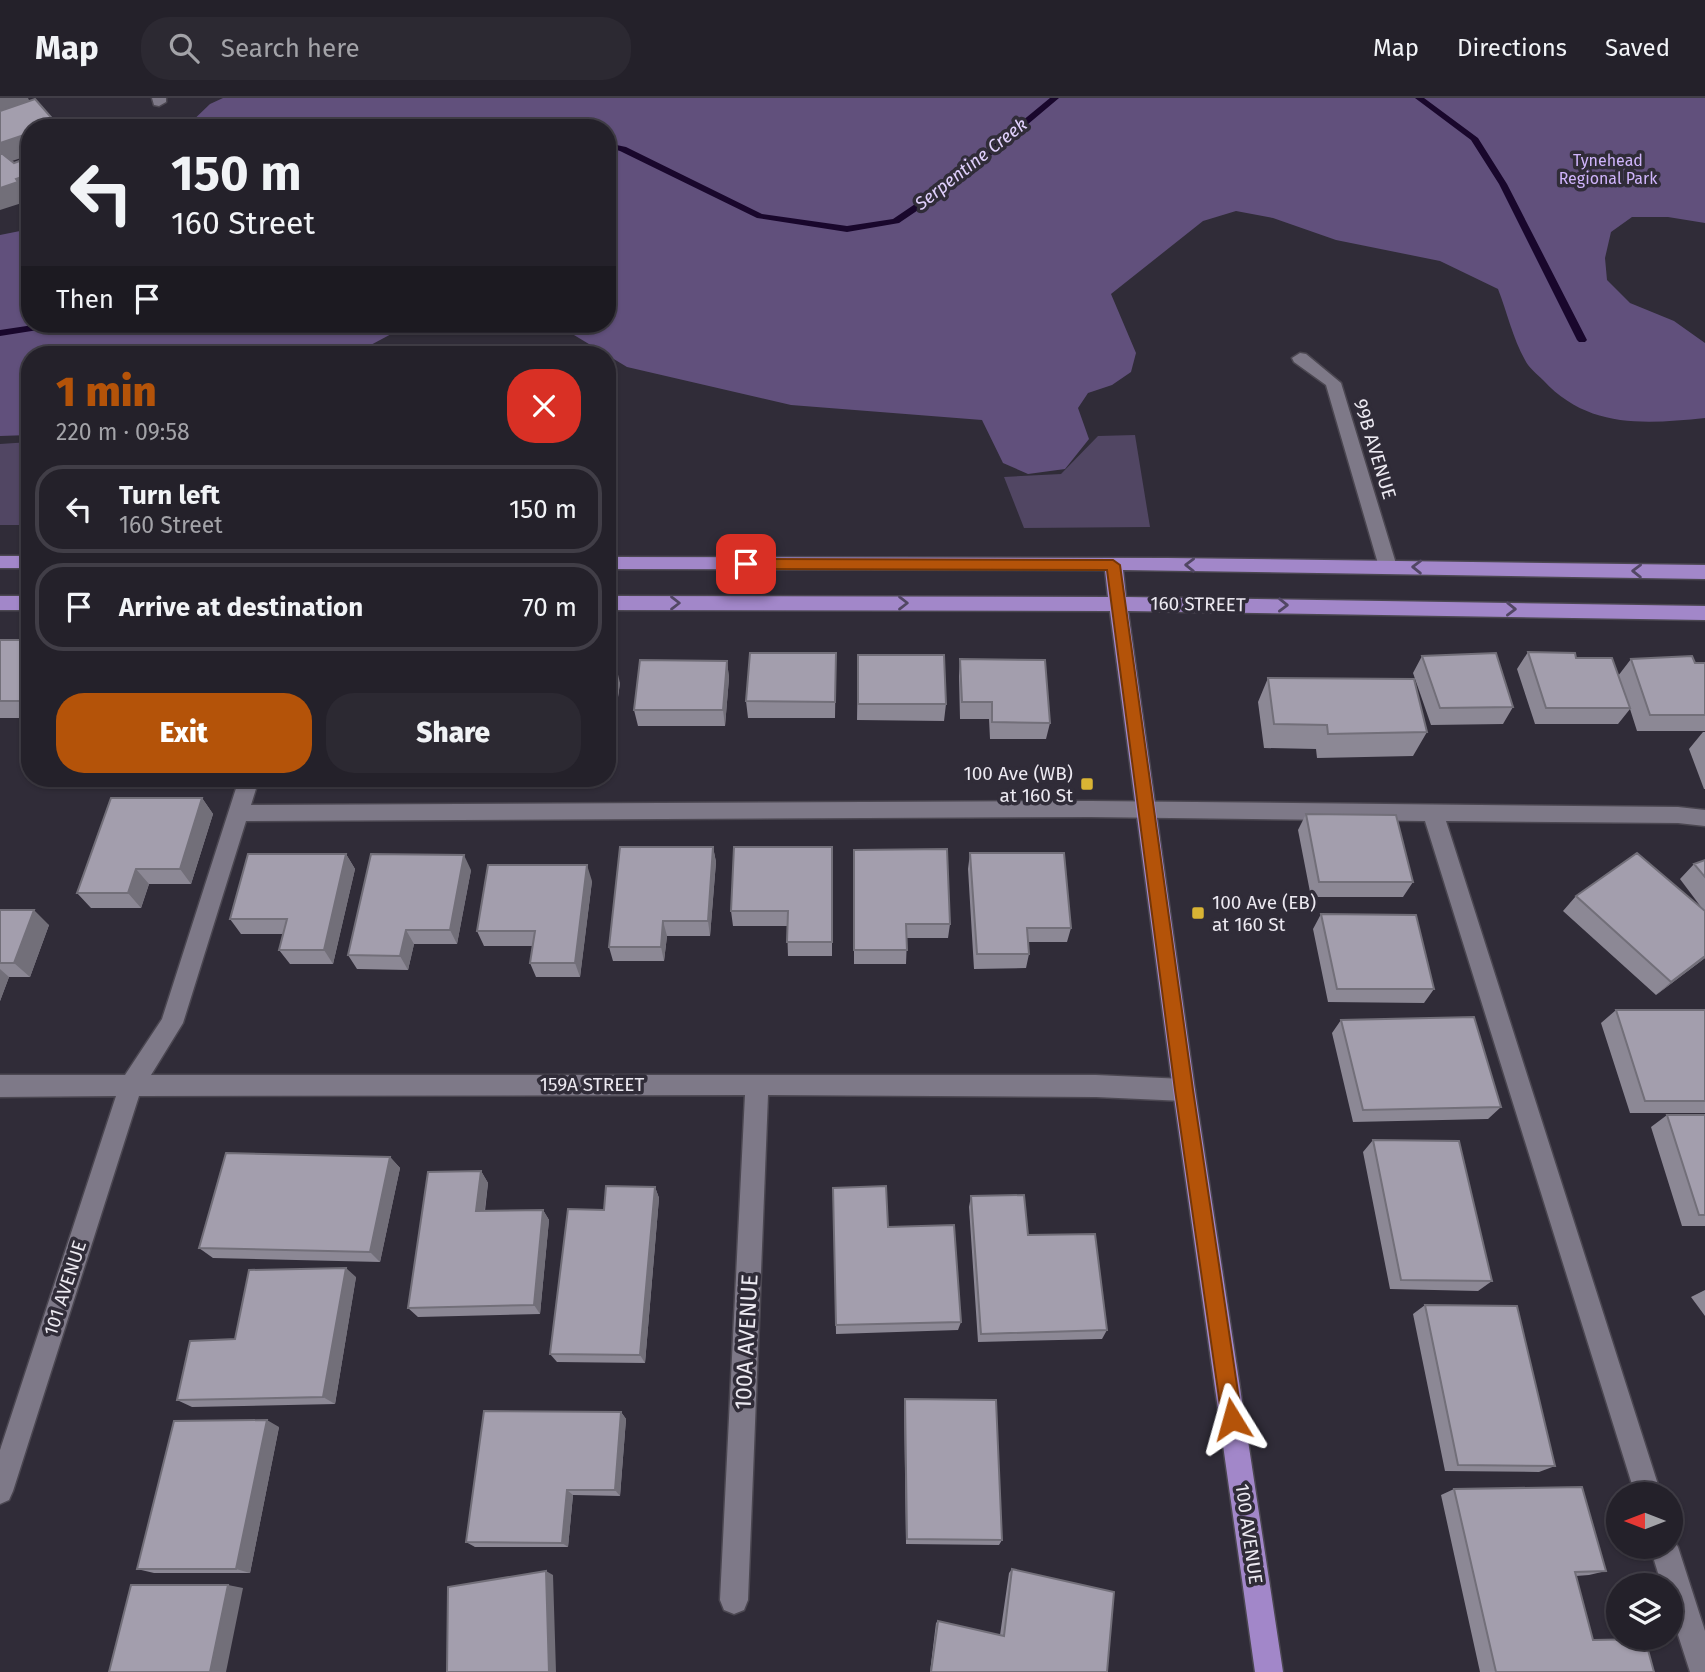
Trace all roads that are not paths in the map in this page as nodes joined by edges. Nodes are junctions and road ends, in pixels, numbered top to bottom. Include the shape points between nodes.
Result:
1 (1300, 358) dead end
2 (0, 562) edge
3 (21, 562) edge
4 (616, 563) edge
5 (1113, 565) junction
6 (1388, 567) junction
7 (1705, 572) edge
8 (0, 603) edge
9 (21, 603) edge
10 (616, 603) edge
11 (1117, 603) junction
12 (1705, 613) edge
13 (246, 787) edge
14 (1146, 810) junction
15 (236, 813) junction
16 (1433, 813) junction
17 (1705, 818) edge
18 (757, 1084) junction
19 (131, 1085) junction
20 (0, 1086) edge
21 (1184, 1090) junction
22 (1644, 1482) edge
23 (0, 1491) edge
24 (1668, 1559) edge
25 (734, 1600) dead end
26 (1269, 1672) edge
27 (1704, 1672) edge

1 - 6 street, 99B AVENUE via 1333,383
2 - 3 main road
4 - 5 main road, 160 STREET
6 -> 5 main road, 160 STREET
5 - 11 main road, 100 AVENUE
7 -> 6 main road, 160 STREET
8 - 9 main road
10 -> 11 main road, 160 STREET
11 -> 12 main road, 160 STREET
11 - 14 main road, 100 AVENUE
13 - 15 street, 101 AVENUE
14 - 15 street
14 - 16 street
14 - 21 main road, 100 AVENUE
15 - 19 street, 101 AVENUE via 172,1023
16 - 17 street
16 - 22 street
18 - 19 street, 159A STREET
18 - 21 street, 159A STREET
18 - 25 street, 100A AVENUE
19 - 20 street, 159A STREET
19 - 23 street, 101 AVENUE
21 - 26 main road, 100 AVENUE
24 - 27 street

